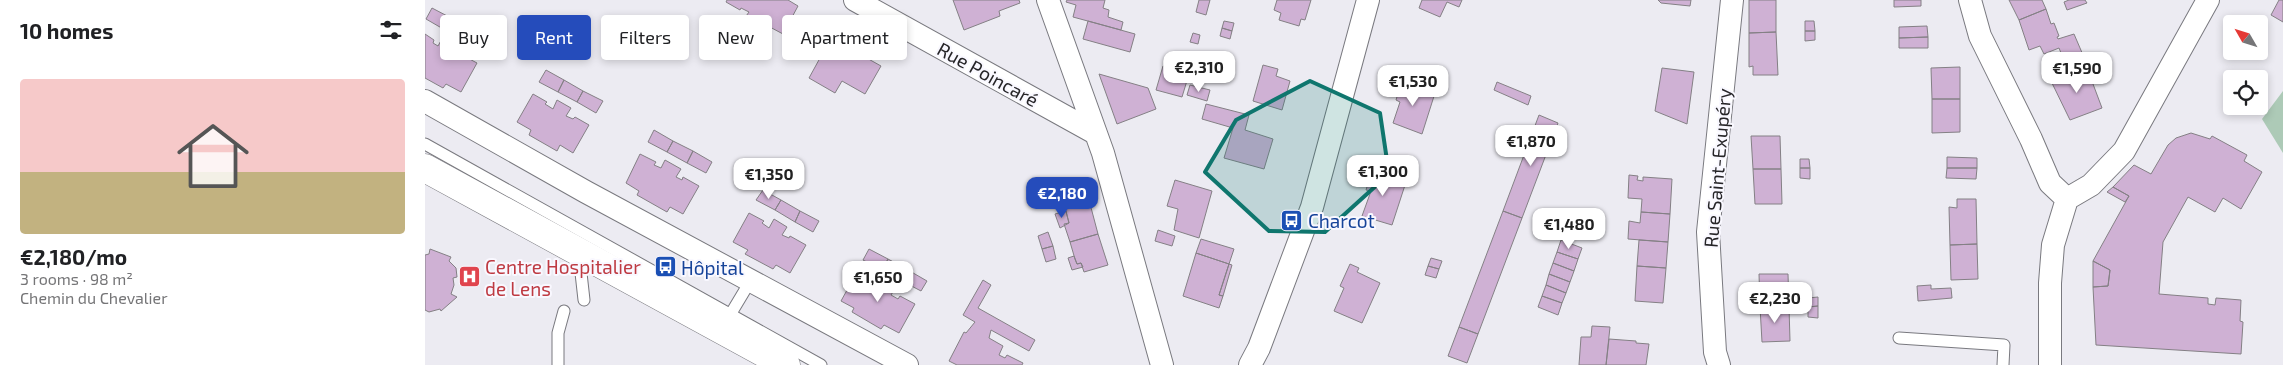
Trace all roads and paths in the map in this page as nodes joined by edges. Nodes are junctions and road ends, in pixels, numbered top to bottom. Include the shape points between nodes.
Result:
1 (855, 0) edge
2 (1048, 0) edge
3 (1368, 0) edge
4 (1732, 0) edge
5 (1970, 0) edge
6 (2208, 0) edge
7 (425, 101) edge
8 (1095, 134) junction
9 (425, 144) edge
10 (425, 168) edge
11 (2067, 199) junction
12 (579, 251) junction
13 (751, 280) junction
14 (584, 300) dead end
15 (564, 312) dead end
16 (726, 321) junction
17 (1899, 338) dead end
18 (558, 365) edge
19 (786, 365) edge
20 (821, 365) edge
21 (907, 365) edge
22 (1162, 365) edge
23 (1250, 365) edge
24 (1719, 365) edge
25 (2003, 365) edge
26 (2051, 365) edge

1 - 8 street, Rue Poincaré
2 - 8 street
3 - 23 street via 1312,207
4 - 24 street, Rue Saint-Exupéry via 1708,232 1715,352
5 - 11 street via 1980,36 2050,183
6 - 11 street via 2124,151 2091,186
7 - 13 street
8 - 22 street
9 - 16 lane
10 - 12 main road
11 - 26 street via 2053,245
12 - 14 lane
12 - 16 main road
13 - 16 lane
13 - 21 street
15 - 18 lane via 558,333
16 - 19 main road
16 - 20 lane
17 - 25 lane via 2004,345

